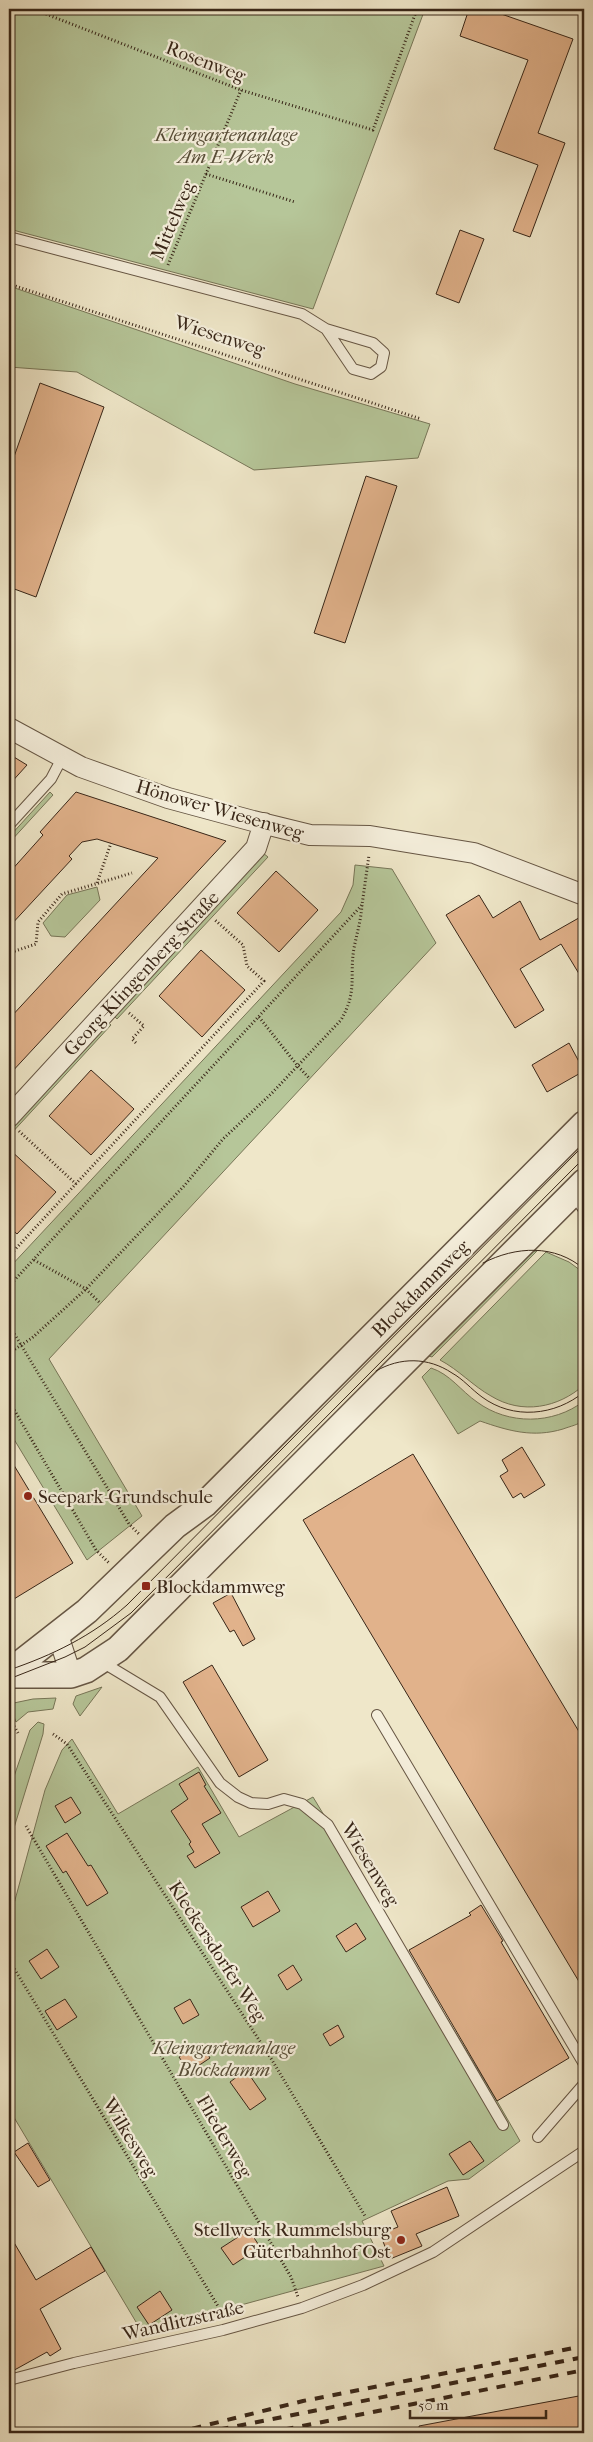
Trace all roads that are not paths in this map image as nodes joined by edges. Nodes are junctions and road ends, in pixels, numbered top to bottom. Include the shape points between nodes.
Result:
1 (9, 237) edge
2 (326, 329) junction
3 (9, 728) edge
4 (62, 758) junction
5 (264, 824) junction
6 (9, 825) edge
7 (584, 896) edge
8 (9, 1117) edge
9 (584, 1124) edge
10 (580, 1196) edge
11 (58, 1635) junction
12 (102, 1662) junction
13 (9, 1673) edge
14 (71, 1675) junction
15 (377, 1715) dead end
16 (584, 2064) edge
17 (584, 2084) edge
18 (504, 2125) dead end
19 (538, 2138) dead end
20 (584, 2151) edge
21 (9, 2380) edge

1 - 2 lane, Wiesenweg via 302,314
2 - 2 lane, Wiesenweg via 353,369 371,374 381,367 384,353 373,343
3 - 4 street, Hönower Wiesenweg
4 - 5 street, Hönower Wiesenweg via 168,798
4 - 6 lane via 51,779
5 - 7 street, Hönower Wiesenweg via 310,835 370,836 474,853
5 - 8 street, Georg-Klingenberg-Straße via 256,848
9 - 11 street, Blockdammweg via 205,1504 175,1526
10 - 12 street, Blockdammweg
11 - 13 street, Blockdammweg
11 - 14 street
12 - 14 street, Blockdammweg
12 - 18 lane, Wiesenweg via 160,1696 220,1783 238,1797 251,1803 268,1804 284,1799 302,1804 328,1825
13 - 14 street, Blockdammweg
15 - 16 lane
17 - 19 lane
20 - 21 lane, Wandlitzstraße via 433,2252 362,2285 302,2308 224,2330 74,2362

